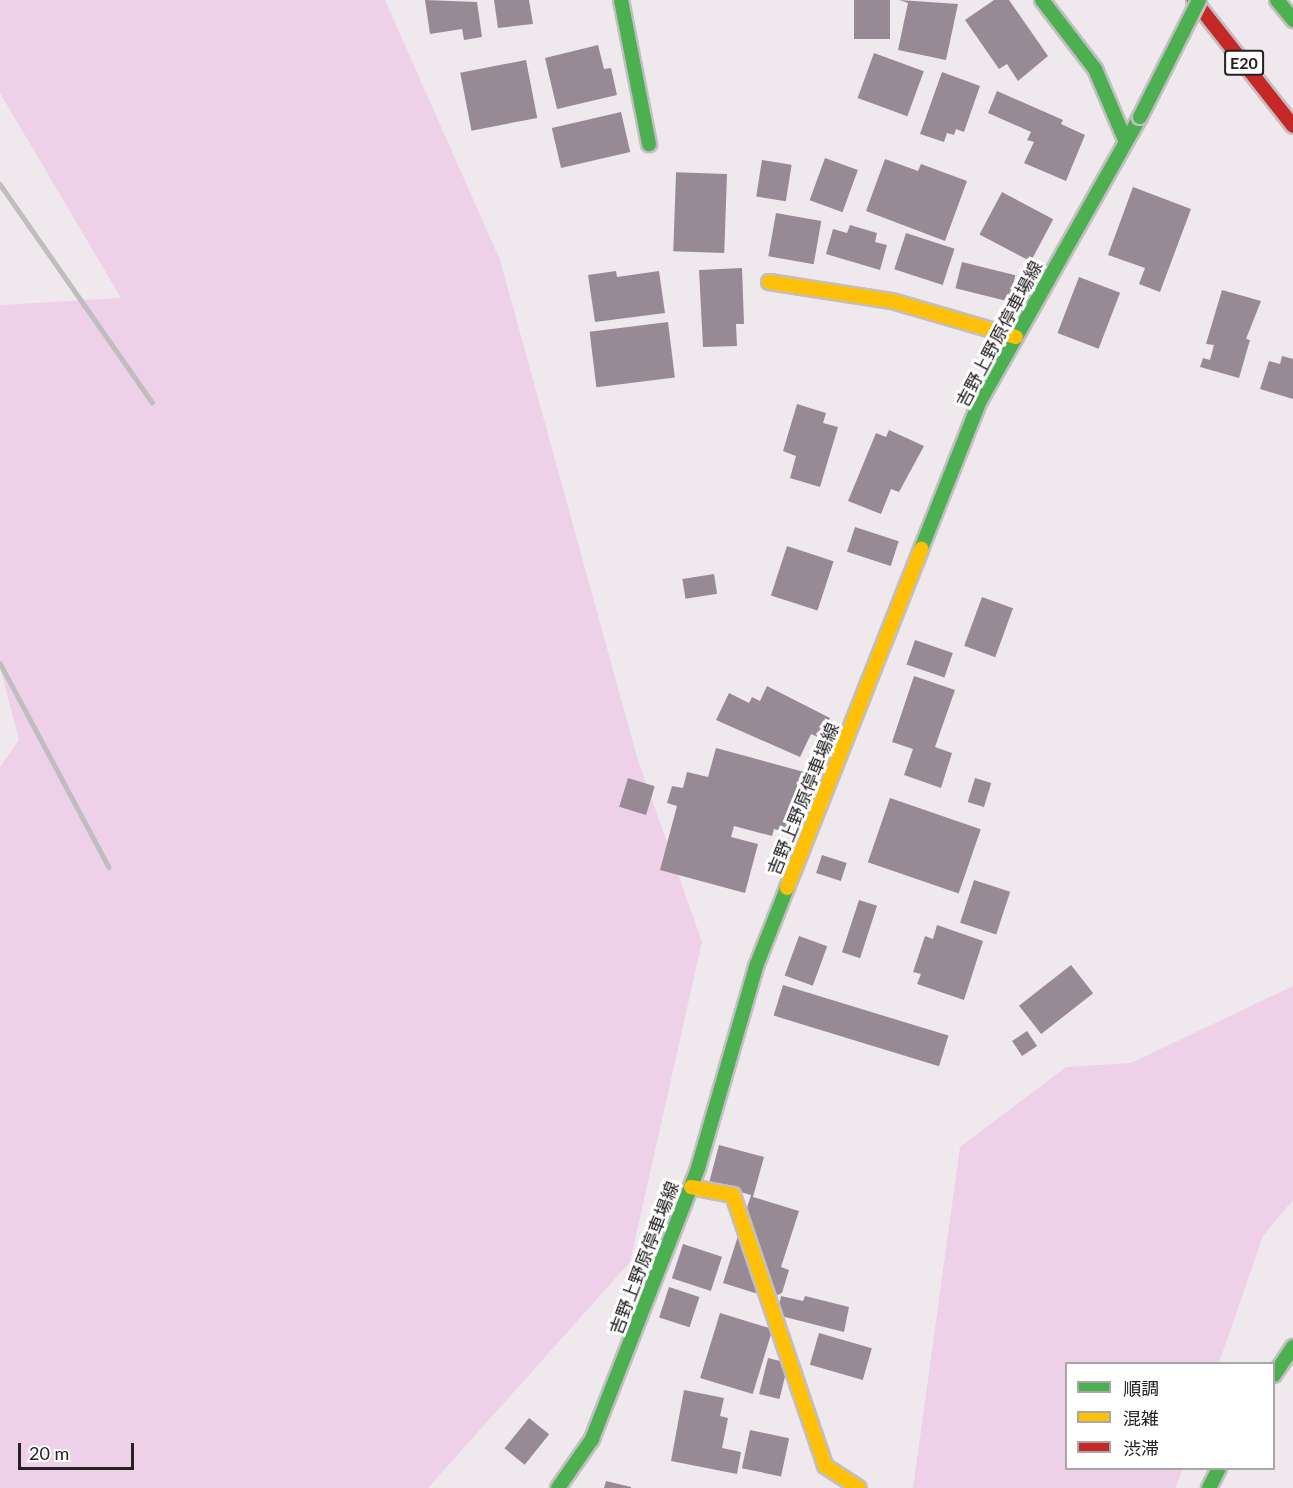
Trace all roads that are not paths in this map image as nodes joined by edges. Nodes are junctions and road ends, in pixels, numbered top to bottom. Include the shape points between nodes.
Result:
1 (621, 0) edge
2 (1042, 0) edge
3 (1194, 0) edge
4 (1199, 0) edge
5 (1277, 0) edge
6 (1293, 20) edge
7 (1293, 126) edge
8 (1126, 142) junction
9 (650, 144) dead end
10 (770, 282) dead end
11 (1016, 337) junction
12 (691, 1187) junction
13 (1293, 1347) edge
14 (1275, 1374) edge
15 (1218, 1470) edge
16 (558, 1488) edge
17 (859, 1488) edge
18 (1209, 1488) edge

1 - 9 main road
2 - 8 main road via 1095,69
3 - 7 main road, E20
4 - 8 main road, 吉野上野原停車場線, bridge
5 - 6 main road
8 - 11 main road, 吉野上野原停車場線
10 - 11 main road via 891,301
11 - 12 main road, 吉野上野原停車場線 via 980,401 757,964
12 - 16 main road, 吉野上野原停車場線 via 592,1439
12 - 17 main road via 733,1195 825,1466
13 - 14 main road
15 - 18 main road

